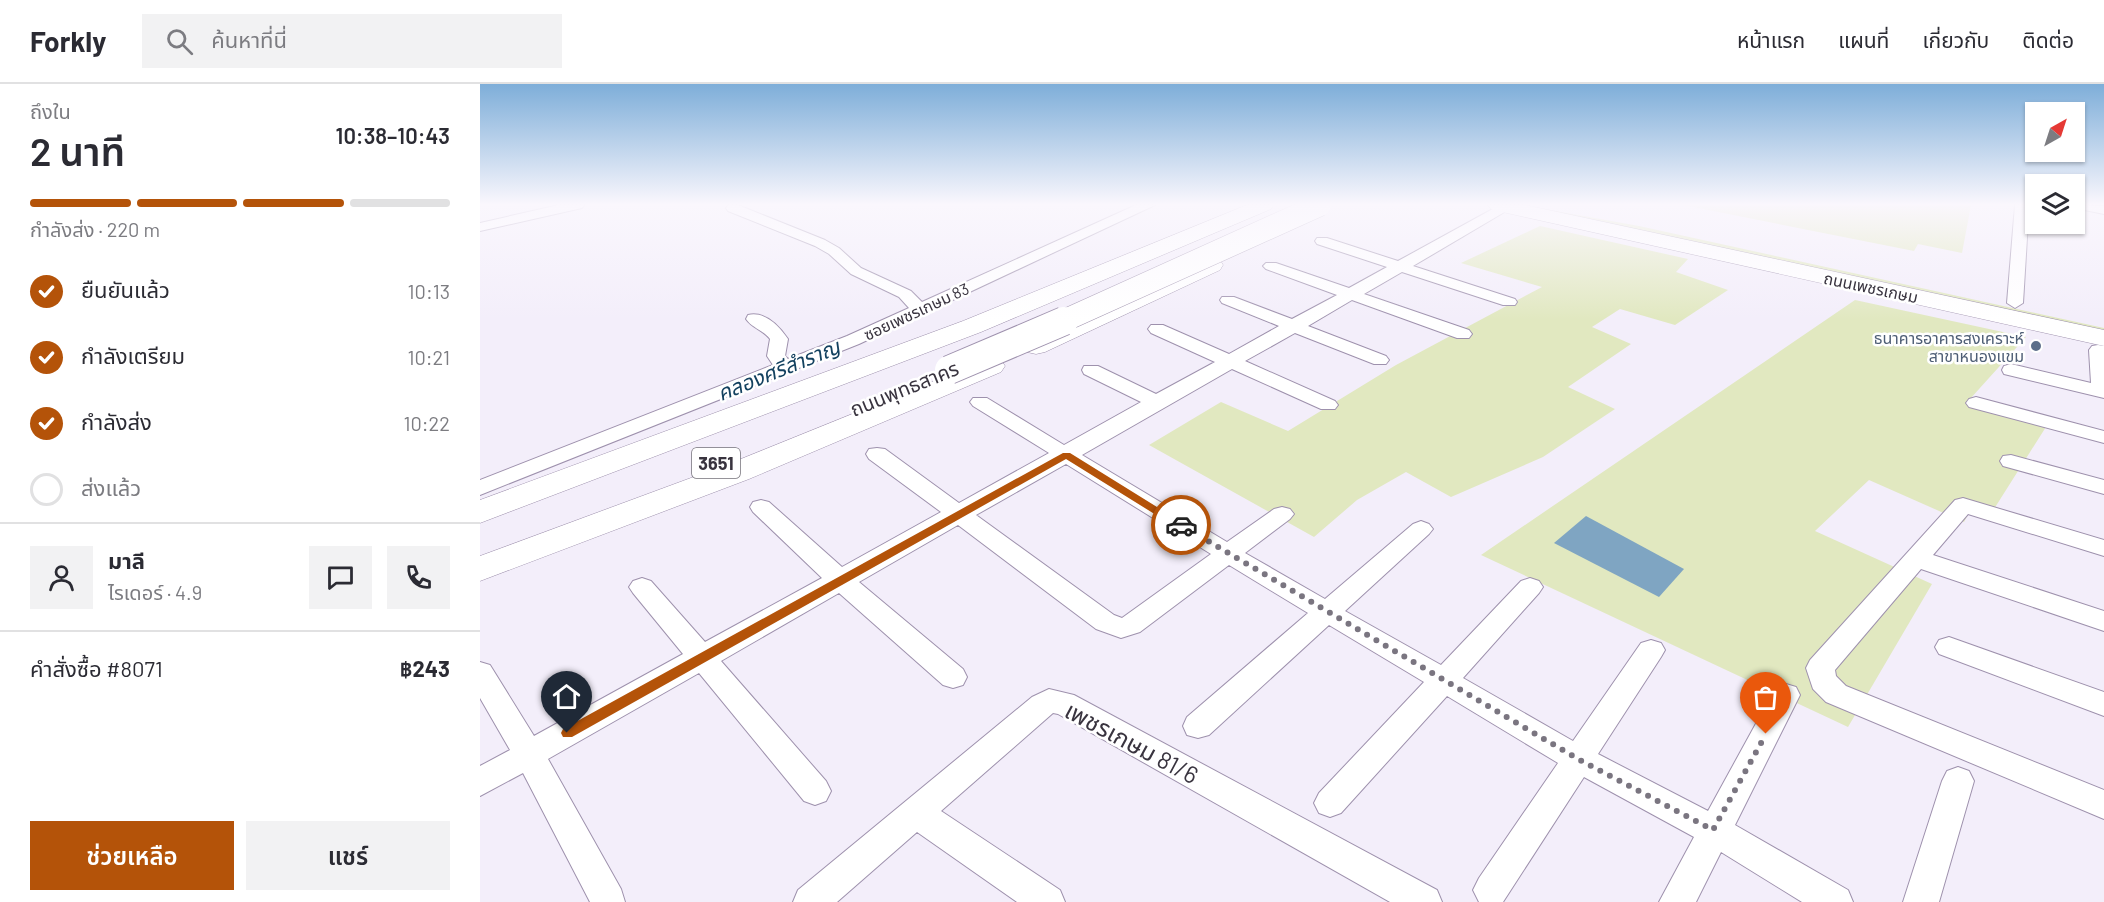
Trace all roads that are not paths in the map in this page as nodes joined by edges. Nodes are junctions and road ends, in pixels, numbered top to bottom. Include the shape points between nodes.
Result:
1 (820, 243) edge
2 (1064, 243) edge
3 (1177, 243) edge
4 (1220, 243) edge
5 (1237, 243) edge
6 (1237, 243) edge
7 (1329, 243) edge
8 (1440, 243) edge
9 (1663, 243) edge
10 (1733, 243) edge
11 (2019, 243) edge
12 (1270, 266) dead end
13 (1011, 267) junction
14 (1401, 267) junction
15 (955, 276) dead end
16 (1351, 295) junction
17 (1228, 300) dead end
18 (1509, 302) dead end
19 (2015, 303) junction
20 (921, 309) junction
21 (754, 319) dead end
22 (2104, 322) edge
23 (1295, 326) junction
24 (1157, 329) dead end
25 (1463, 334) dead end
26 (2101, 344) edge
27 (1380, 360) dead end
28 (1232, 362) junction
29 (942, 365) junction
30 (785, 368) junction
31 (1091, 370) dead end
32 (2011, 370) dead end
33 (2103, 392) edge
34 (980, 402) dead end
35 (1158, 403) junction
36 (1976, 403) dead end
37 (2062, 404) dead end
38 (1328, 405) dead end
39 (2061, 426) junction
40 (2104, 437) edge
41 (877, 454) dead end
42 (1066, 455) junction
43 (2011, 461) dead end
44 (480, 488) edge
45 (2104, 488) edge
46 (761, 507) dead end
47 (480, 512) edge
48 (959, 514) junction
49 (1282, 514) dead end
50 (480, 524) edge
51 (1421, 530) dead end
52 (2104, 548) edge
53 (480, 549) edge
54 (1227, 554) junction
55 (1914, 558) junction
56 (480, 569) edge
57 (841, 581) junction
58 (642, 587) dead end
59 (1530, 587) dead end
60 (1327, 611) junction
61 (2104, 621) edge
62 (1949, 647) dead end
63 (1651, 650) dead end
64 (702, 658) junction
65 (480, 673) edge
66 (953, 677) dead end
67 (1443, 680) junction
68 (1786, 695) dead end
69 (2104, 704) edge
70 (1198, 726) dead end
71 (528, 754) junction
72 (1578, 759) junction
73 (1958, 781) dead end
74 (480, 782) edge
75 (814, 791) dead end
76 (1330, 803) dead end
77 (2104, 805) edge
78 (916, 813) junction
79 (1713, 830) junction
80 (1491, 890) dead end
81 (608, 901) edge
82 (811, 902) edge
83 (1047, 902) edge
84 (1424, 902) edge
85 (1677, 902) edge
86 (1835, 902) edge
87 (1921, 902) edge

1 - 20 street via 834,250 856,271 905,294
2 - 13 street, ซอยเพชรเกษม 83
3 - 47 main road via 923,347
4 - 29 main road, ถนนพุทธสาคร / 3651
5 - 29 main road, ถนนพุทธสาคร / 3651, bridge via 1106,303
6 - 56 main road via 1138,300 914,399 597,527
7 - 14 street
8 - 14 street
9 - 26 main road, ถนนเพชรเกษม
10 - 19 main road, ถนนเพชรเกษม
11 - 19 street
12 - 16 street
13 - 15 street via 990,264
13 - 20 street, ซอยเพชรเกษม 83
14 - 16 street
14 - 18 street
16 - 23 street
16 - 25 street
17 - 23 street
19 - 22 main road, ถนนเพชรเกษม
20 - 30 street, ซอยเพชรเกษม 83
21 - 30 street via 776,333 776,356
23 - 27 street
23 - 28 street
24 - 28 street
26 - 33 street
28 - 35 street
28 - 38 street
29 - 50 main road, ถนนพุทธสาคร / 3651
29 - 53 main road, ถนนพุทธสาคร / 3651 via 704,468
30 - 44 street, ซอยเพชรเกษม 83
31 - 35 street
32 - 33 street
34 - 42 street
35 - 42 street
36 - 39 street
37 - 39 street
39 - 40 street
41 - 48 street
42 - 48 street
42 - 54 street
43 - 45 street
46 - 57 street
48 - 54 street via 1105,622 1121,628 1131,625
48 - 57 street
49 - 54 street
51 - 60 street
52 - 55 street via 1962,505
54 - 60 street
55 - 61 street
55 - 77 street via 1820,668 1822,681 1836,694
57 - 64 street
57 - 66 street
58 - 64 street
59 - 67 street
60 - 67 street
60 - 70 street
62 - 69 street
63 - 72 street
64 - 71 street
64 - 75 street
65 - 71 street
67 - 72 street
67 - 76 street
68 - 79 street
71 - 74 street
71 - 81 street
72 - 79 street
72 - 80 street
73 - 87 street
78 - 82 street, เพชรเกษม 81/6
78 - 83 street
78 - 84 street, เพชรเกษม 81/6 via 1042,705 1056,701
79 - 85 street
79 - 86 street

